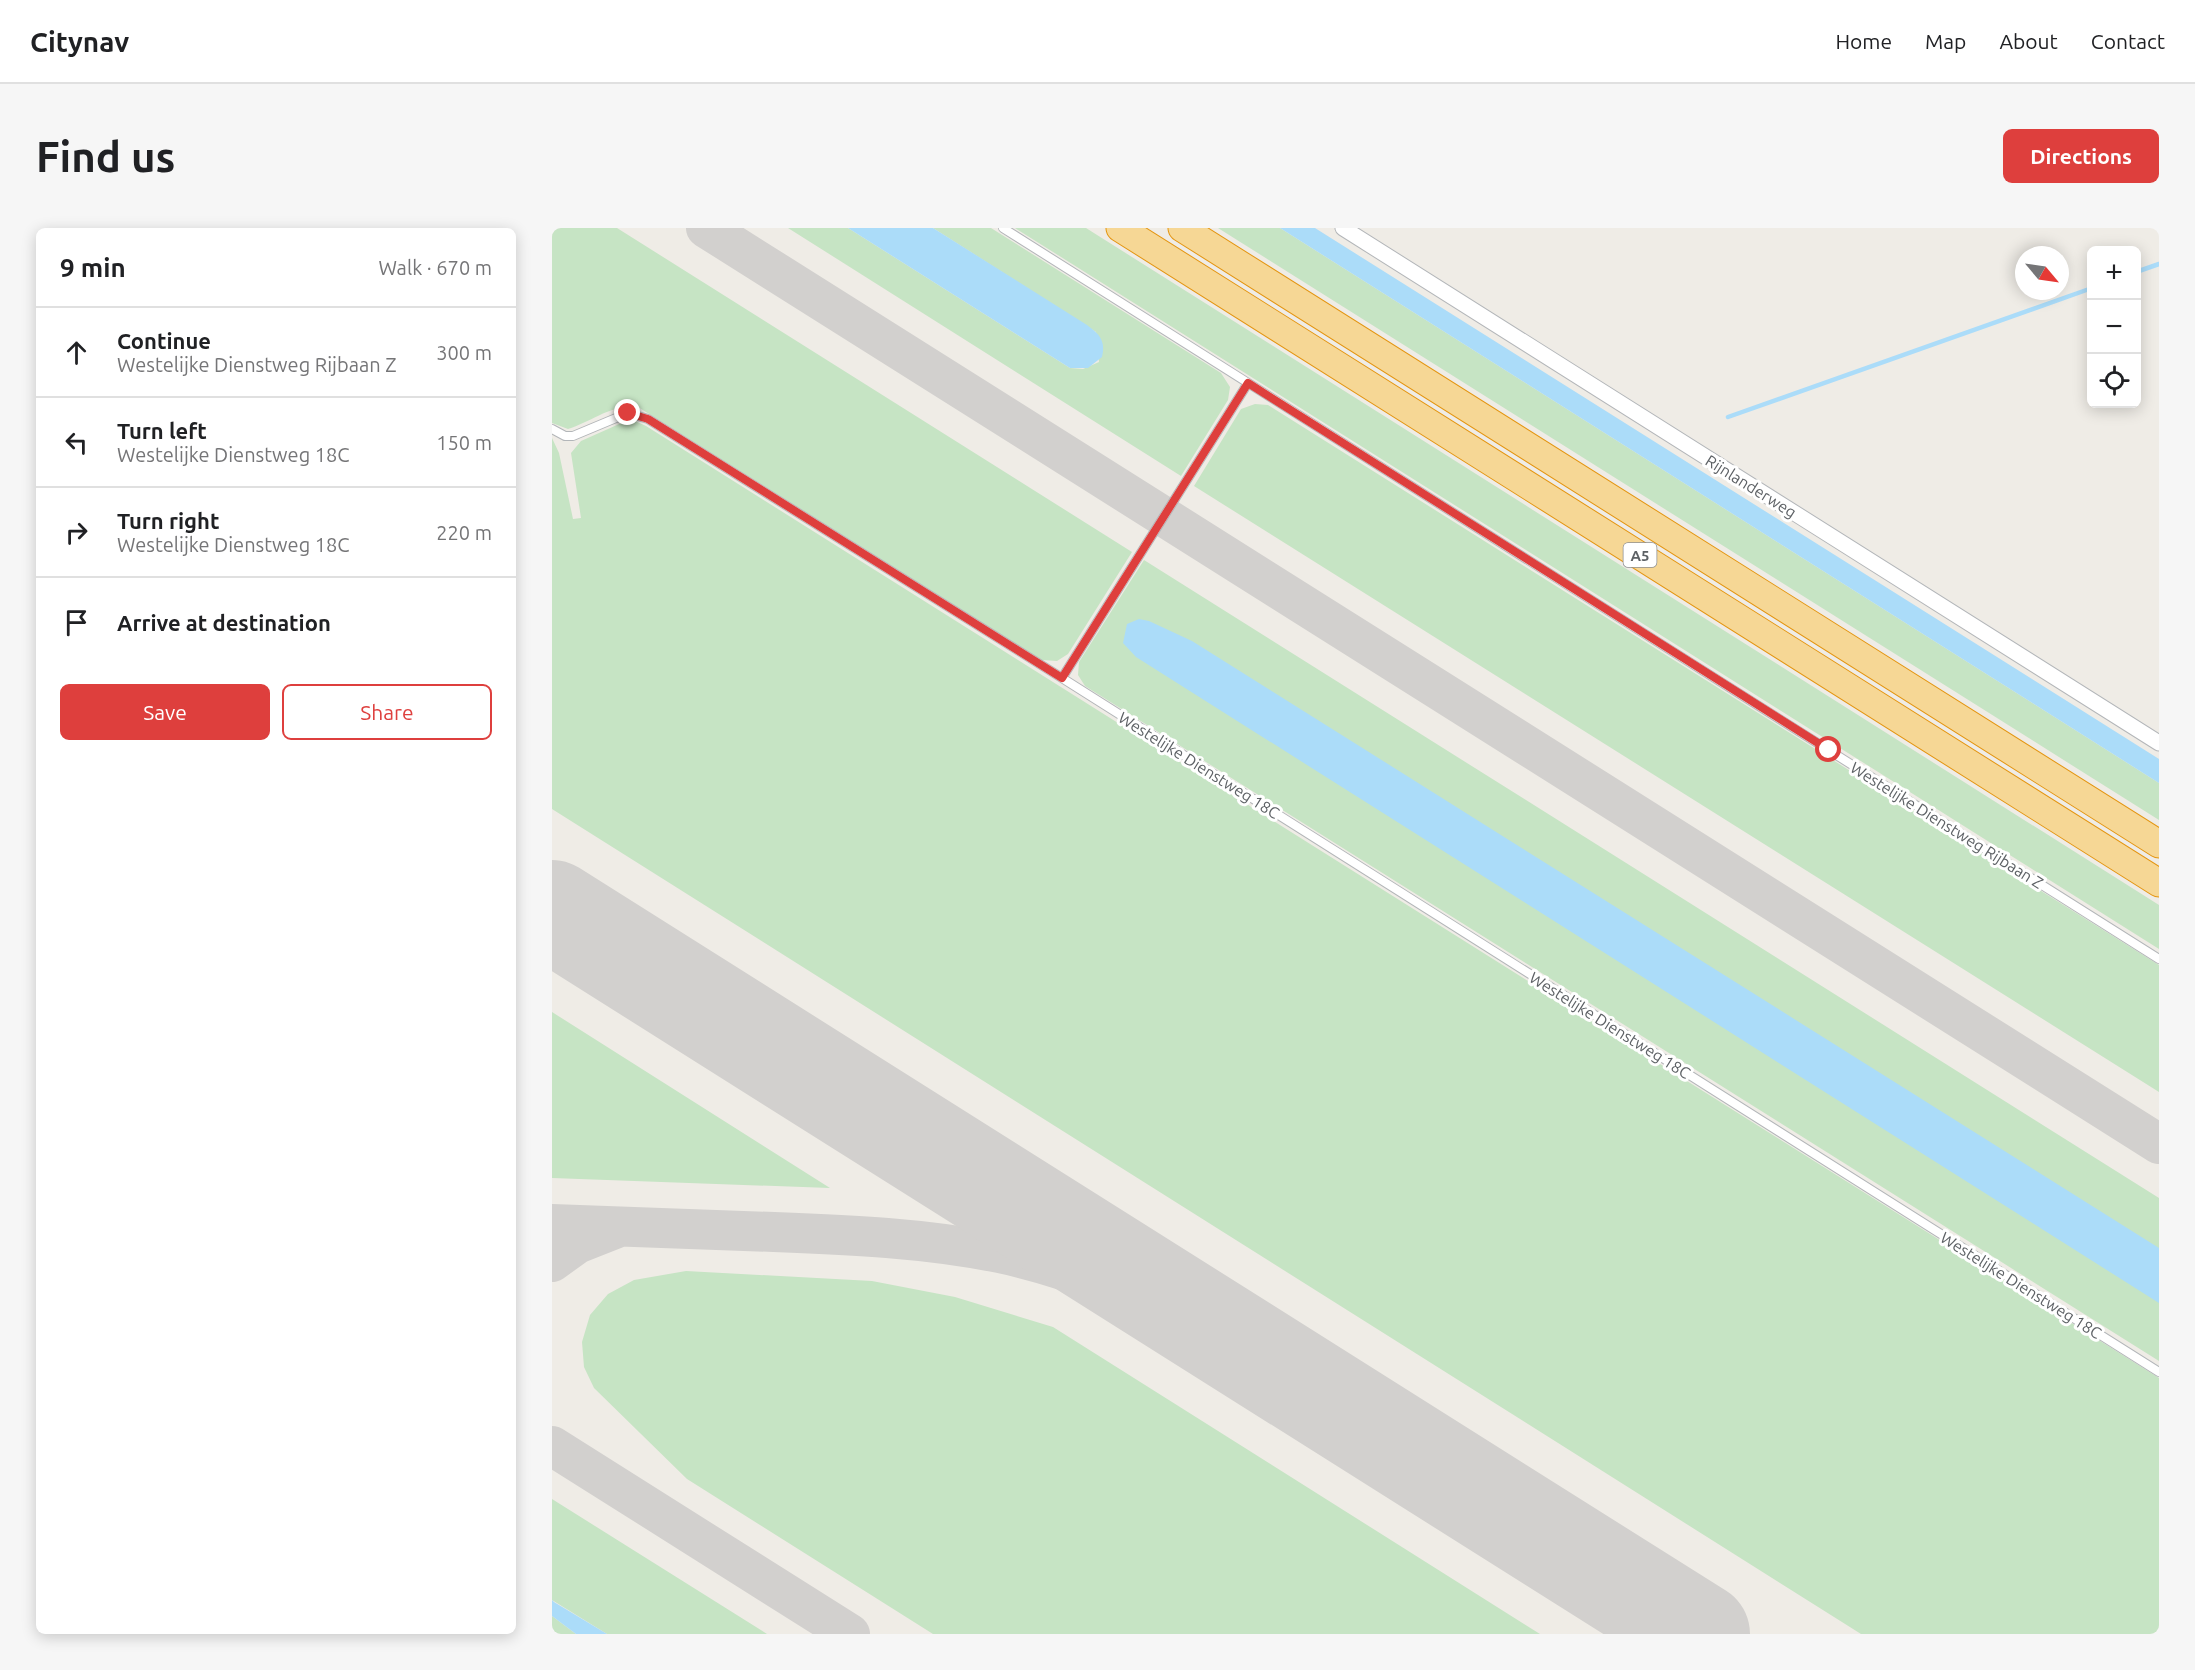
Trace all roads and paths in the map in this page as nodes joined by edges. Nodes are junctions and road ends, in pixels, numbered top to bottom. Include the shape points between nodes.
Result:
1 (1003, 228) edge
2 (1120, 228) edge
3 (1182, 228) edge
4 (1343, 228) edge
5 (1248, 383) junction
6 (552, 429) edge
7 (1062, 678) junction
8 (2159, 743) edge
9 (2159, 844) edge
10 (2159, 883) edge
11 (2159, 959) edge
12 (2159, 1372) edge

1 - 5 lane, Westelijke Dienstweg Rijbaan Z
2 - 10 highway, A5
3 - 9 highway, A5
4 - 8 street, Rijnlanderweg
5 - 7 lane
5 - 11 lane, Westelijke Dienstweg Rijbaan Z
6 - 7 lane, Westelijke Dienstweg 18C via 573,436 628,413 648,419
7 - 12 lane, Westelijke Dienstweg 18C

